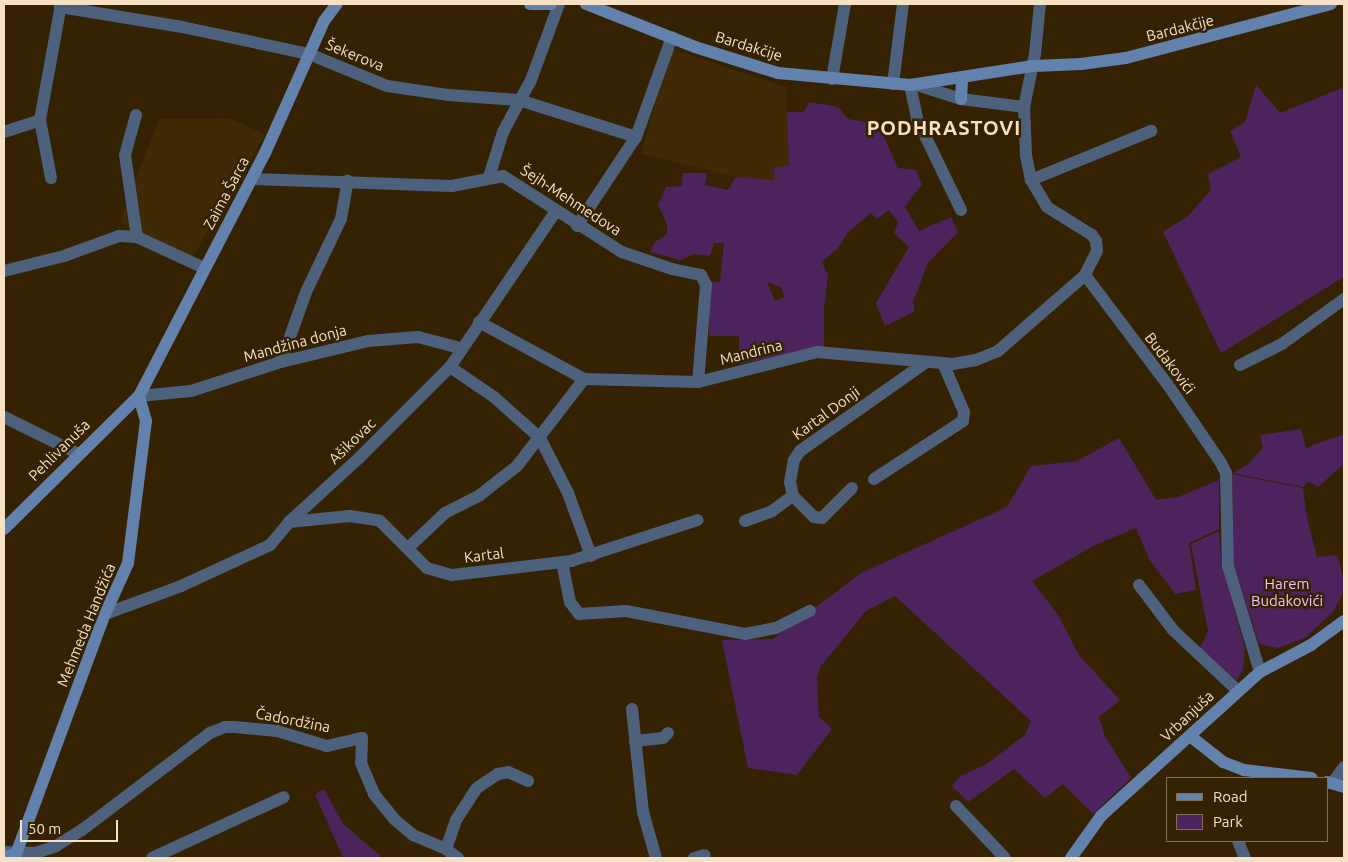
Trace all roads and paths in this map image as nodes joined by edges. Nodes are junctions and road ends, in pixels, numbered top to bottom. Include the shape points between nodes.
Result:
1 (337, 4) edge
2 (530, 4) edge
3 (551, 4) edge
4 (559, 4) edge
5 (586, 4) edge
6 (845, 4) edge
7 (903, 4) edge
8 (1040, 4) edge
9 (60, 5) edge
10 (1324, 5) edge
11 (672, 37) junction
12 (309, 54) junction
13 (1032, 66) junction
14 (962, 78) junction
15 (832, 79) junction
16 (893, 84) junction
17 (914, 85) junction
18 (961, 98) junction
19 (519, 100) junction
20 (1024, 106) junction
21 (136, 115) dead end
22 (40, 120) junction
23 (1151, 131) dead end
24 (4, 132) edge
25 (636, 137) junction
26 (489, 177) junction
27 (51, 178) dead end
28 (253, 179) junction
29 (1031, 180) junction
30 (348, 181) junction
31 (960, 210) dead end
32 (556, 212) junction
33 (577, 226) junction
34 (137, 237) junction
35 (204, 268) junction
36 (4, 271) edge
37 (1085, 275) junction
38 (1344, 299) edge
39 (479, 322) junction
40 (460, 348) junction
41 (281, 362) junction
42 (926, 362) junction
43 (943, 363) junction
44 (1240, 365) dead end
45 (450, 367) junction
46 (584, 378) junction
47 (698, 382) junction
48 (139, 396) junction
49 (4, 417) edge
50 (540, 438) junction
51 (77, 453) junction
52 (874, 479) dead end
53 (852, 488) dead end
54 (793, 496) junction
55 (698, 520) dead end
56 (745, 521) dead end
57 (290, 522) junction
58 (4, 529) edge
59 (409, 547) junction
60 (591, 556) junction
61 (562, 562) junction
62 (1139, 585) dead end
63 (810, 611) dead end
64 (105, 614) junction
65 (1344, 621) edge
66 (1260, 672) junction
67 (1238, 691) junction
68 (632, 709) dead end
69 (668, 733) dead end
70 (1190, 736) junction
71 (635, 741) junction
72 (1344, 767) edge
73 (1241, 774) edge
74 (1294, 777) edge
75 (528, 781) dead end
76 (1329, 782) edge
77 (1344, 786) edge
78 (284, 797) dead end
79 (956, 806) dead end
80 (1238, 842) edge
81 (446, 849) junction
82 (10, 855) edge
83 (152, 858) edge
84 (458, 858) edge
85 (656, 858) edge
86 (1005, 858) edge
87 (1071, 858) edge
88 (1245, 858) edge

1 - 12 street, Zaima Šarca via 324,21
2 - 3 street
4 - 19 street via 531,80
5 - 11 street, Bardakčije
6 - 15 street
7 - 16 street
8 - 13 street
9 - 12 street, Šekerova
9 - 22 street
10 - 13 street, Bardakčije via 1126,58
11 - 15 street, Bardakčije via 778,74
11 - 25 street
12 - 19 street, Šekerova via 387,86 449,96
12 - 28 street, Zaima Šarca
13 - 14 street, Bardakčije
13 - 20 street
14 - 17 street, Bardakčije
14 - 18 street
15 - 16 street, Bardakčije
16 - 17 street, Bardakčije
17 - 18 street, Bardakčije
17 - 31 street via 917,119
18 - 20 street, Bardakčije
19 - 25 street, Šekerova
19 - 26 street via 503,132
20 - 29 street
21 - 34 street via 126,155
22 - 24 street
22 - 27 street
23 - 29 street
25 - 33 street
26 - 30 street, Šejh-Mehmedova via 452,186
26 - 32 street, Šejh-Mehmedova via 503,176
28 - 30 street, Šejh-Mehmedova
28 - 35 street, Zaima Šarca
29 - 37 street via 1047,207 1092,235 1096,241 1097,251
30 - 41 street via 341,219 306,292
32 - 33 street, Šejh-Mehmedova
32 - 39 street, Ašikovac
33 - 47 street, Šejh-Mehmedova via 622,252 672,270 701,275 706,285
34 - 35 street
34 - 36 street via 119,236 64,256
35 - 48 street, Zaima Šarca
37 - 43 street, Mandrina via 998,351 976,360
37 - 66 street, Budakovići via 1168,385 1223,468 1228,566
38 - 44 street via 1282,344
39 - 40 street, Ašikovac
39 - 46 street, Mandrina
40 - 41 street, Mandžina donja via 418,337 385,340
40 - 45 street, Ašikovac
41 - 48 street, Mandžina donja via 190,390
42 - 43 street, Mandrina
42 - 47 street, Mandrina via 817,352
42 - 54 street, Kartal Donji via 800,451 794,460 790,482
43 - 52 street via 964,412 962,421
45 - 50 street via 494,397
45 - 57 street, Ašikovac
46 - 47 street, Mandrina
46 - 50 street
48 - 51 street, Pehlivanuša
48 - 64 street, Mehmeda Handžića via 146,421 128,563
49 - 51 street
50 - 59 street via 502,479 445,512
50 - 60 street via 568,493
51 - 58 street, Pehlivanuša
53 - 54 street via 822,518 814,517
54 - 56 street via 772,511
55 - 60 street, Kartal
57 - 59 street, Kartal via 319,517 369,518 388,526
57 - 64 street, Ašikovac via 260,551
59 - 61 street, Kartal via 427,568 452,575
60 - 61 street, Kartal
61 - 63 street via 570,602 579,614 626,611 745,634 776,628
62 - 67 street via 1173,630
64 - 82 street, Mehmeda Handžića
65 - 66 street, Vrbanjuša via 1311,645
66 - 67 street, Vrbanjuša
67 - 70 street, Vrbanjuša
68 - 71 street
69 - 71 street via 664,738
70 - 73 street
70 - 87 street, Vrbanjuša via 1101,816
71 - 85 street via 643,812
72 - 76 street
73 - 74 street
75 - 81 street via 508,772 498,774 477,788 456,820
76 - 77 street
78 - 83 street
79 - 86 street
80 - 88 street
81 - 82 street, Čadordžina via 413,835 394,820 374,794 361,763 362,738 327,746 277,732 225,726 210,733 56,846
81 - 84 street, Čadordžina

